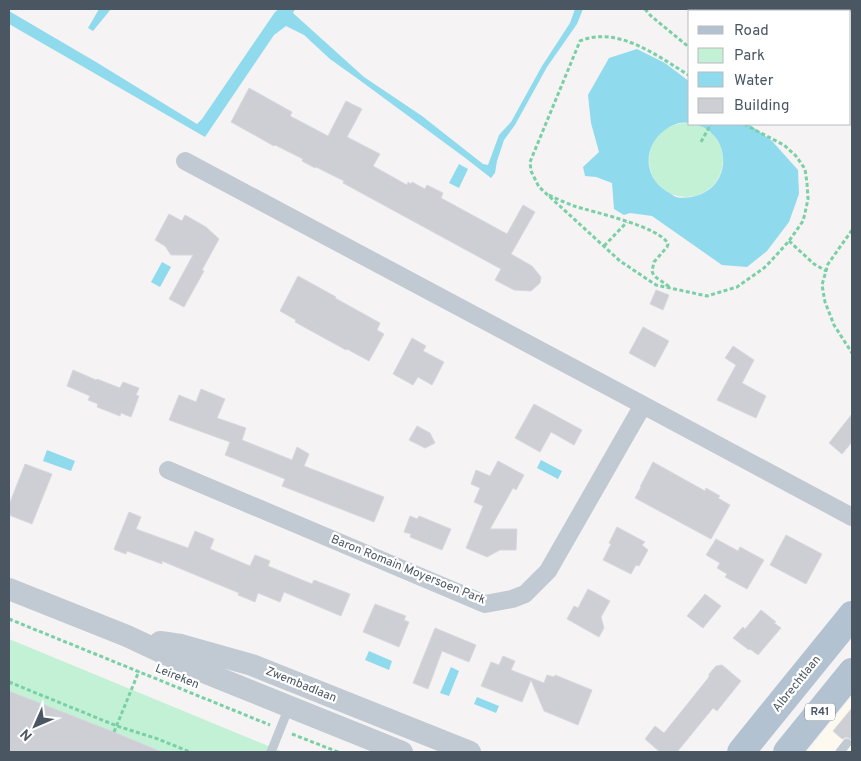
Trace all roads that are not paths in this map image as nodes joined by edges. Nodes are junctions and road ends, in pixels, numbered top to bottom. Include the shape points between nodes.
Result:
1 (185, 161) dead end
2 (643, 405) junction
3 (168, 470) dead end
4 (852, 517) edge
5 (9, 588) edge
6 (852, 615) edge
7 (127, 636) junction
8 (852, 672) edge
9 (288, 707) junction
10 (406, 726) junction
11 (847, 743) dead end
12 (272, 752) edge
13 (402, 752) edge
14 (470, 752) edge
15 (741, 752) edge
16 (787, 752) edge
17 (840, 752) edge

1 - 2 street
2 - 3 street, Baron Romain Moyersoen Park via 548,572 525,594 485,604
2 - 4 street
5 - 7 street, Zwembadlaan
6 - 15 main road, Albrechtlaan
7 - 9 street, Zwembadlaan
7 - 10 street, Zwembadlaan via 252,665
8 - 16 main road, R41
9 - 10 street via 295,692 392,730
9 - 12 lane
9 - 13 street, Zwembadlaan
10 - 14 street, Zwembadlaan
11 - 17 lane

